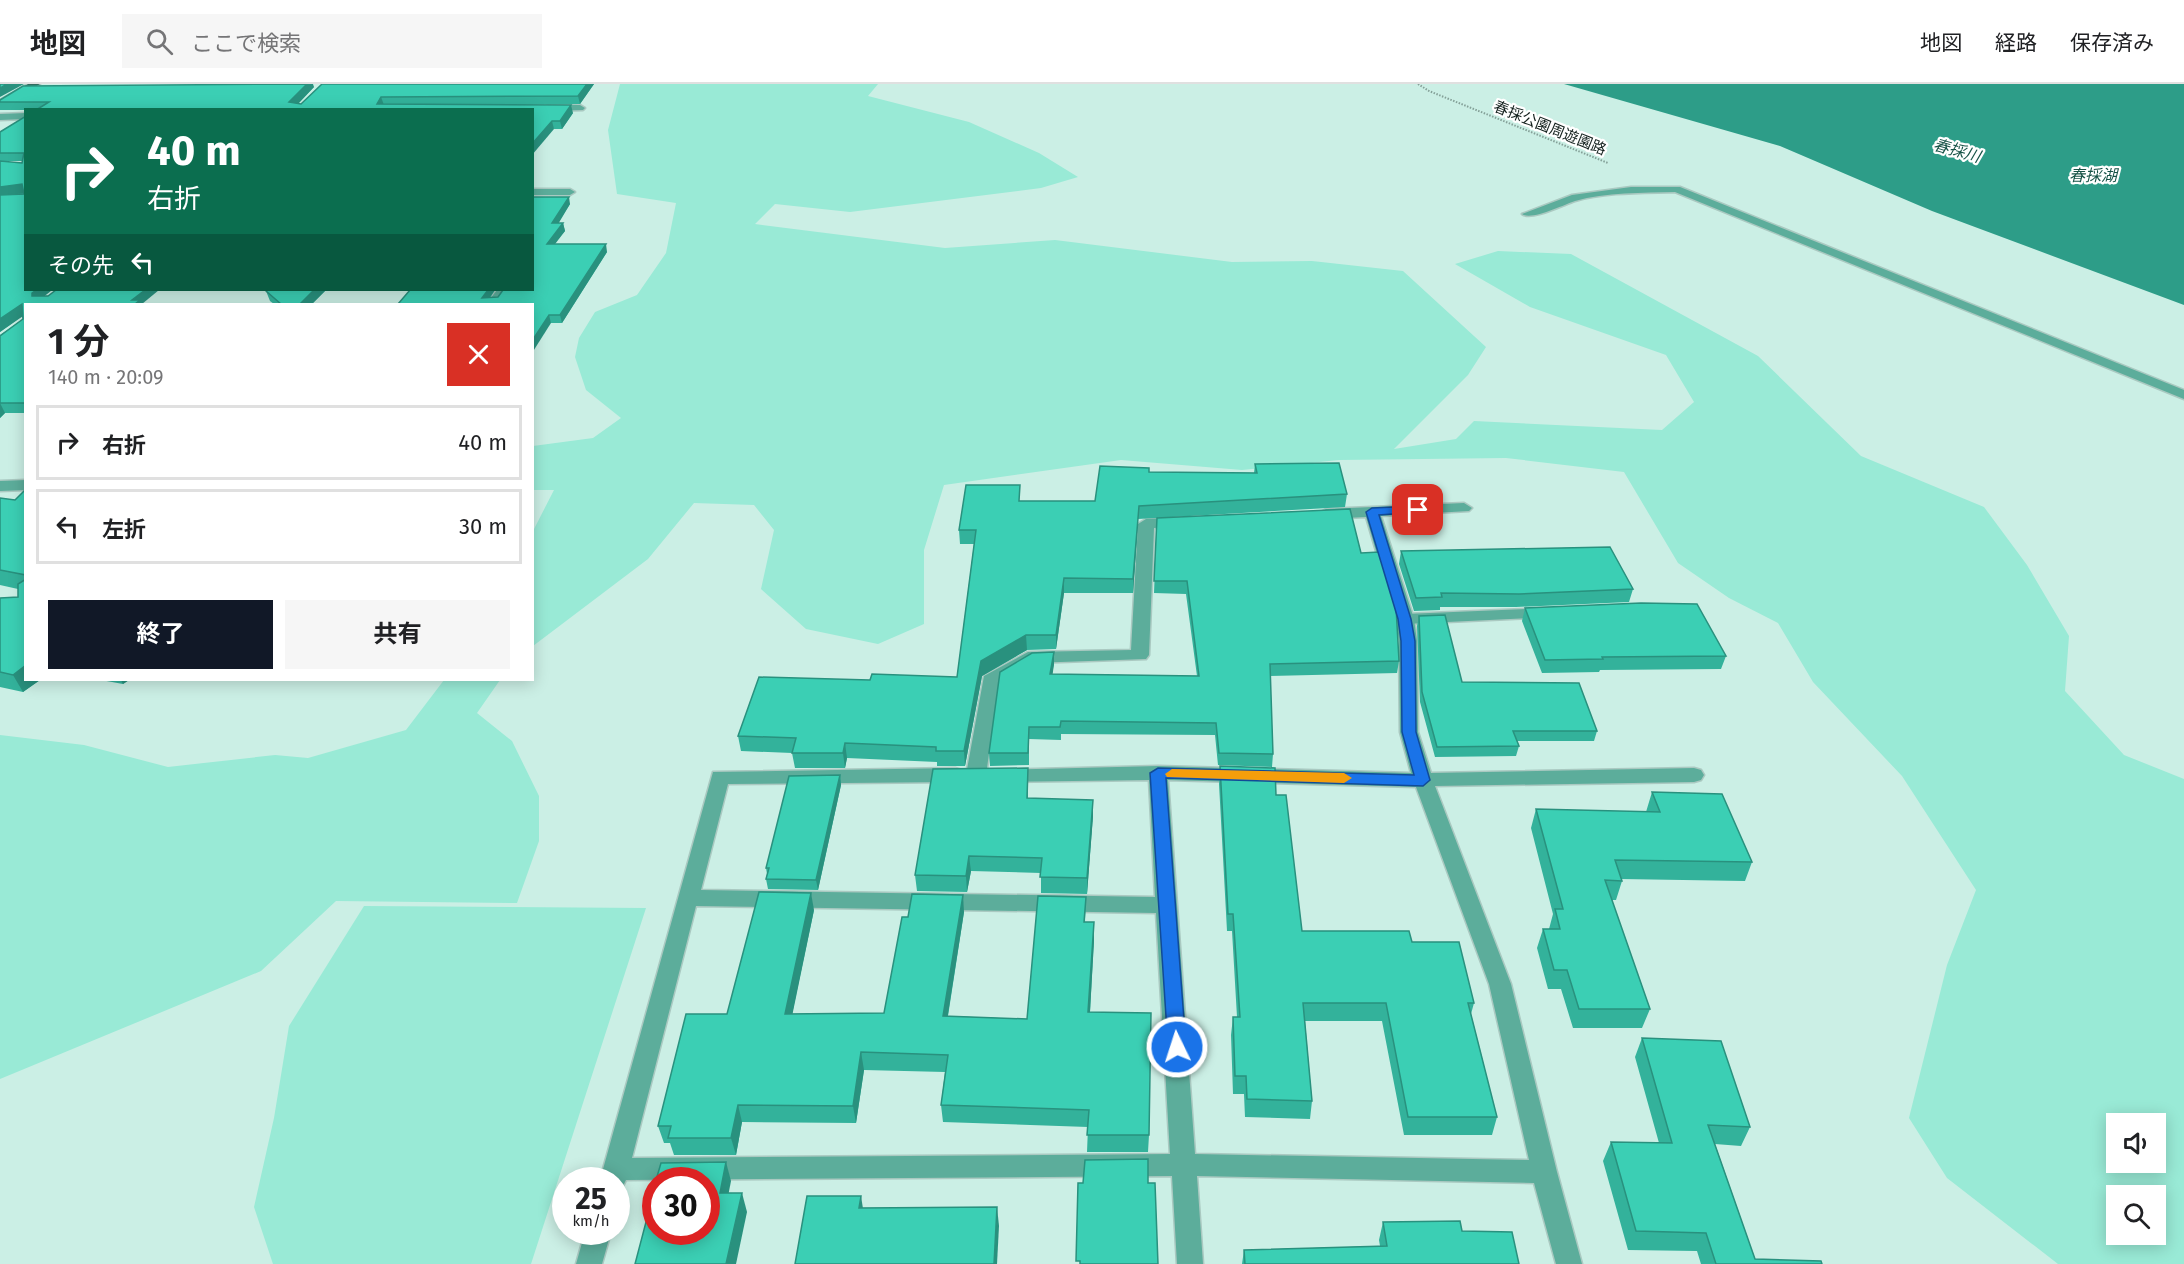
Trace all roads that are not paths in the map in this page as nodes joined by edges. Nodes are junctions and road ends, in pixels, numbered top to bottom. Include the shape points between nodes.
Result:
1 (31, 87) edge
2 (50, 89) edge
3 (0, 104) edge
4 (534, 108) edge
5 (580, 108) edge
6 (24, 116) edge
7 (0, 117) edge
8 (534, 192) edge
9 (570, 192) dead end
10 (1528, 214) dead end
11 (502, 291) edge
12 (493, 303) edge
13 (2184, 395) edge
14 (24, 485) edge
15 (0, 486) edge
16 (1464, 508) dead end
17 (1372, 512) junction
18 (1313, 515) edge
19 (1194, 521) edge
20 (1560, 612) edge
21 (1405, 619) junction
22 (1158, 773) junction
23 (975, 775) junction
24 (1694, 775) dead end
25 (1423, 780) junction
26 (688, 898) junction
27 (1168, 905) junction
28 (1184, 1165) junction
29 (617, 1167) edge
30 (1544, 1172) junction
31 (630, 1175) edge
32 (594, 1245) edge
33 (589, 1264) edge
34 (1190, 1264) edge
35 (1569, 1264) edge

1 - 2 street
1 - 3 main road
4 - 5 street
6 - 7 street
8 - 9 street
10 - 13 street via 1576,197 1676,189
11 - 12 street
14 - 15 street
16 - 17 street
17 - 18 street
17 - 21 street
19 - 23 street via 1146,524 1140,656 1028,658 990,680
20 - 21 street
21 - 25 street via 1409,732
22 - 23 street
22 - 25 street
22 - 27 street
23 - 26 street via 720,777
24 - 25 street
25 - 30 street via 1500,984
26 - 27 street
26 - 29 street
27 - 28 street
28 - 30 street
28 - 31 street
28 - 34 street
30 - 35 street
32 - 33 street

